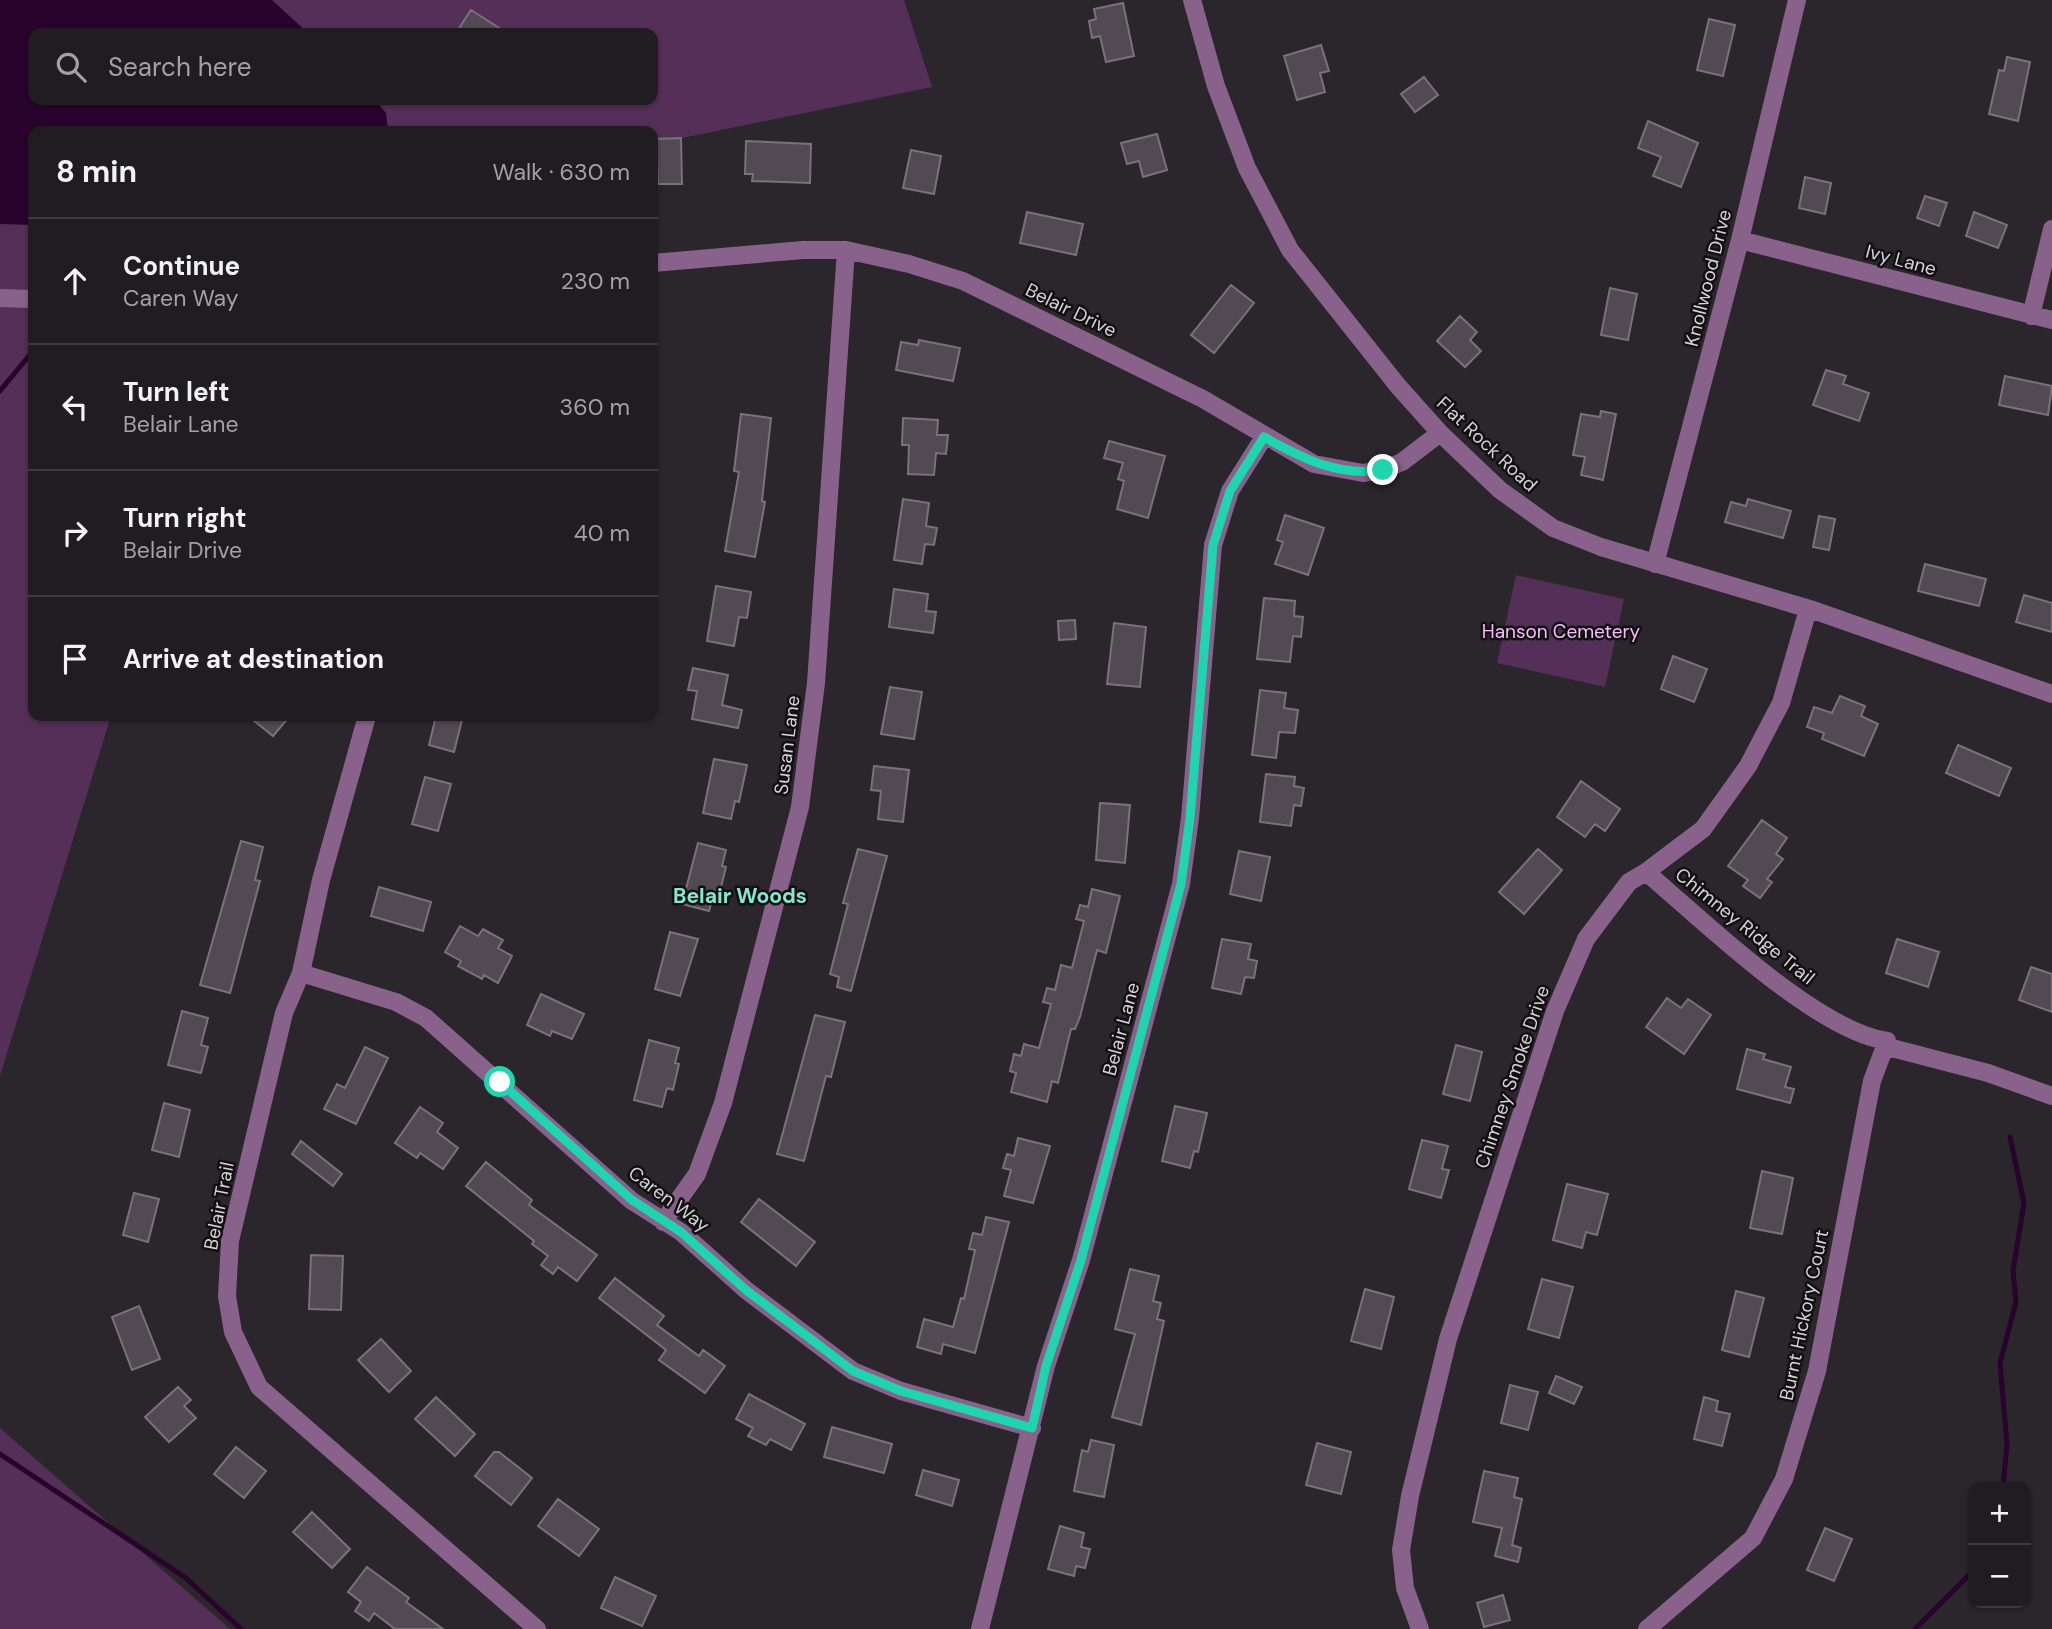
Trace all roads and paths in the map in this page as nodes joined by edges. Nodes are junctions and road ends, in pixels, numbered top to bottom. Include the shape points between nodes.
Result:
1 (1192, 0) edge
2 (1209, 0) edge
3 (1797, 0) edge
4 (1198, 21) junction
5 (2052, 229) edge
6 (1740, 240) junction
7 (846, 250) junction
8 (658, 263) edge
9 (0, 298) edge
10 (28, 299) edge
11 (2031, 316) junction
12 (2052, 320) edge
13 (1440, 433) junction
14 (1264, 437) junction
15 (1655, 564) junction
16 (1813, 610) junction
17 (2052, 694) edge
18 (366, 721) edge
19 (1646, 872) junction
20 (301, 973) junction
21 (1887, 1041) junction
22 (2052, 1096) edge
23 (663, 1222) junction
24 (1032, 1428) junction
25 (537, 1629) edge
26 (980, 1629) edge
27 (1420, 1629) edge
28 (1647, 1629) edge

1 - 4 street, Flat Rock Road
2 - 4 street
3 - 6 street, Knollwood Drive
4 - 13 street, Flat Rock Road via 1216,86 1266,211 1290,250
5 - 11 street
6 - 11 street, Ivy Lane
6 - 15 street, Knollwood Drive
7 - 8 street, Belair Drive
7 - 14 street, Belair Drive via 963,281 1203,399
7 - 23 street, Susan Lane via 816,683 800,807 723,1103 697,1174
9 - 10 street
11 - 12 street, Ivy Lane
13 - 14 street, Belair Drive via 1402,462 1363,473 1314,464
13 - 15 street, Flat Rock Road via 1500,490 1553,528
14 - 24 street, Belair Lane via 1230,491 1213,545 1181,884
15 - 16 street, Flat Rock Road
16 - 17 street, Flat Rock Road
16 - 19 street, Chimney Smoke Drive via 1807,613 1781,703 1748,766 1703,828
18 - 20 street, Belair Trail via 321,880
19 - 21 street, Chimney Ridge Trail via 1793,995 1871,1038
19 - 27 street, Chimney Smoke Drive via 1629,882 1586,939 1555,1011 1448,1339 1401,1550 1405,1588
20 - 23 street, Caren Way via 396,1002 426,1018 632,1200
20 - 25 street, Belair Trail via 284,1013 230,1241 227,1296 233,1332 259,1387
21 - 22 street, Chimney Ridge Trail via 1888,1046
21 - 28 street, Burnt Hickory Court via 1872,1081 1817,1371 1784,1479 1753,1538
23 - 24 street, Caren Way via 853,1371 901,1391
24 - 26 street, Belair Lane

